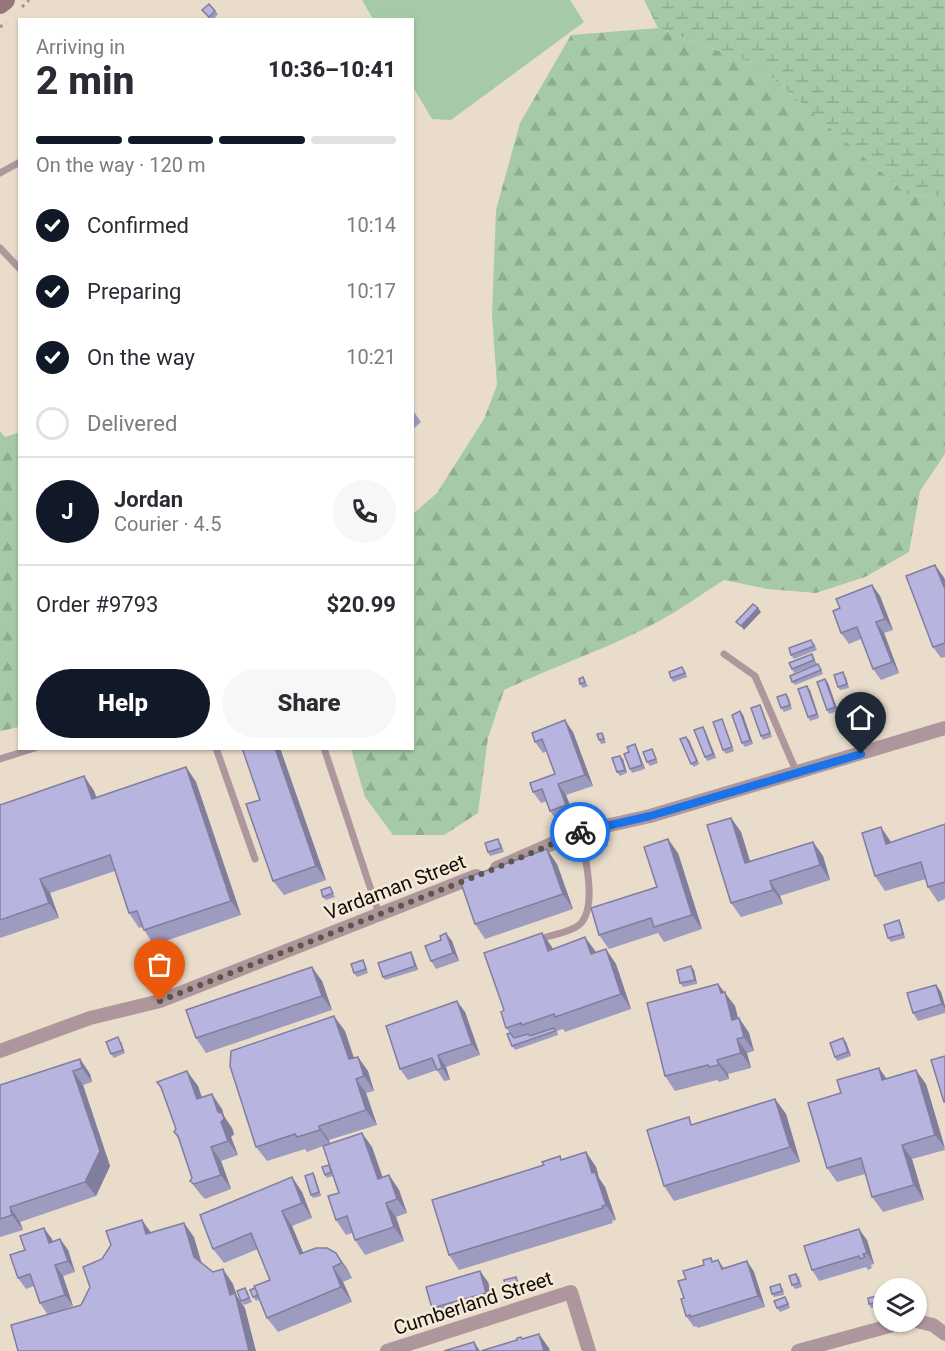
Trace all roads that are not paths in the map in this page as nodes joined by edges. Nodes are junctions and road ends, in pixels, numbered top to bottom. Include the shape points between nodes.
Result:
1 (5, 0) edge
2 (0, 4) edge
3 (18, 163) edge
4 (0, 173) edge
5 (0, 248) edge
6 (18, 267) edge
7 (724, 654) dead end
8 (945, 728) edge
9 (29, 750) edge
10 (217, 750) edge
11 (325, 750) edge
12 (0, 759) edge
13 (797, 773) junction
14 (579, 832) junction
15 (255, 859) dead end
16 (379, 915) junction
17 (540, 939) edge
18 (0, 1051) edge
19 (927, 1324) edge
20 (873, 1330) edge
21 (945, 1334) edge
22 (394, 1350) edge
23 (589, 1351) edge
24 (798, 1351) edge

1 - 2 main road
3 - 4 lane
5 - 6 lane
7 - 13 lane via 755,676
8 - 13 street, Vardaman Street
9 - 12 lane
10 - 15 lane
11 - 16 lane
13 - 14 street, Vardaman Street via 650,816
14 - 16 street, Vardaman Street
14 - 17 lane via 586,859 589,905 584,921
16 - 18 street, Vardaman Street via 160,1001 90,1018
19 - 21 street
20 - 24 street
22 - 23 street, Cumberland Street via 571,1292

